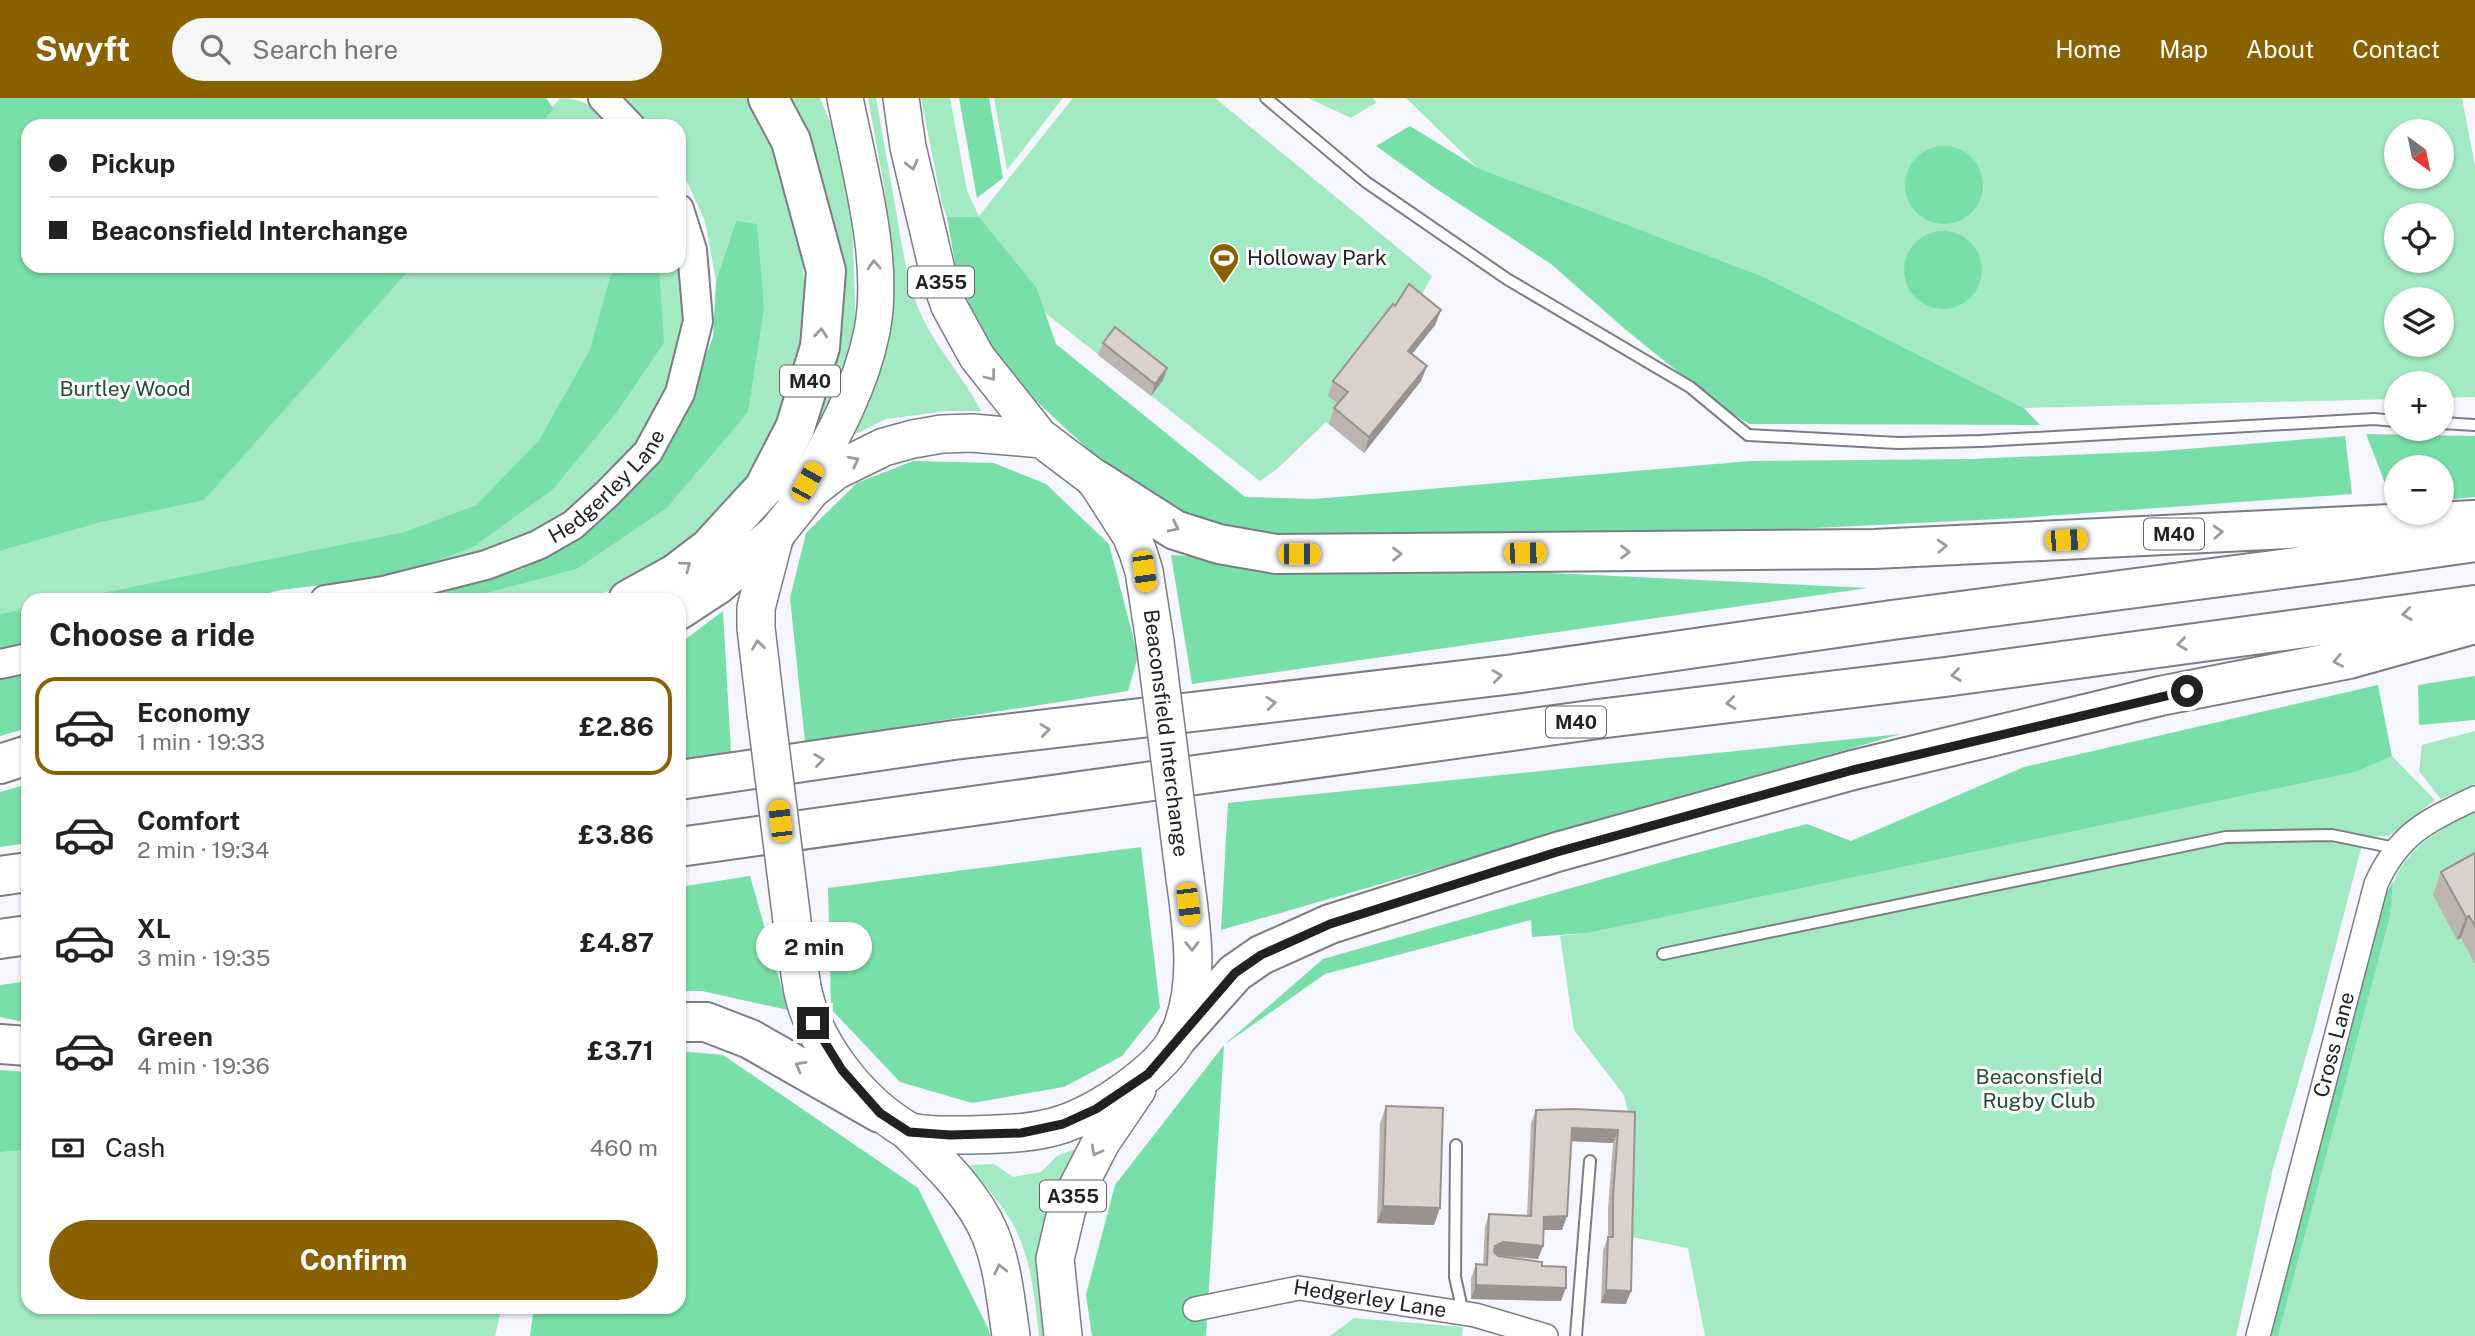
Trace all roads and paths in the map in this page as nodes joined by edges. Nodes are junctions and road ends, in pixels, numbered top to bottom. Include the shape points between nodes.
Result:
1 (603, 98) edge
2 (768, 98) edge
3 (845, 98) edge
4 (901, 98) edge
5 (1266, 98) edge
6 (623, 119) edge
7 (686, 231) edge
8 (2384, 420) edge
9 (2454, 424) edge
10 (2475, 425) edge
11 (1042, 439) junction
12 (1095, 479) junction
13 (2475, 520) edge
14 (780, 528) junction
15 (2475, 542) edge
16 (370, 593) edge
17 (641, 593) edge
18 (686, 605) edge
19 (2475, 605) edge
20 (2475, 624) edge
21 (21, 660) edge
22 (0, 664) edge
23 (21, 757) edge
24 (0, 764) edge
25 (686, 779) edge
26 (2475, 798) edge
27 (686, 846) edge
28 (2395, 848) junction
29 (21, 873) edge
30 (0, 876) edge
31 (21, 936) edge
32 (0, 939) edge
33 (1663, 954) dead end
34 (686, 1021) edge
35 (1178, 1037) junction
36 (0, 1044) edge
37 (21, 1046) edge
38 (1148, 1074) junction
39 (895, 1122) junction
40 (1456, 1145) dead end
41 (1590, 1161) dead end
42 (1566, 1269) edge
43 (1580, 1271) junction
44 (1195, 1309) dead end
45 (1463, 1313) junction
46 (1011, 1336) edge
47 (1063, 1336) edge
48 (1546, 1336) edge
49 (1576, 1336) edge
50 (2258, 1336) edge

1 - 6 street
17 -> 2 highway, M40 via 675,575 709,548 764,488 795,428 820,347 826,271 791,141
14 -> 3 main road via 850,399 872,329 874,262
4 -> 11 main road, A355 via 908,147 949,306 982,364
5 - 8 lane via 1366,182 1507,279 1690,387 1748,435 1967,442
7 - 16 street, Hedgerley Lane via 698,321 680,393 648,452 573,525 538,545 486,565
9 - 10 lane
11 - 12 highway, Beaconsfield Interchange
14 -> 11 highway via 811,490 835,471 884,447 942,434
12 -> 13 highway, M40 via 1175,530 1276,554 1874,549
12 -> 35 highway, Beaconsfield Interchange, bridge via 1139,552 1155,642 1192,929 1188,1007
14 - 18 highway via 717,585
39 -> 14 highway, bridge via 842,1070 813,1023 803,993 756,628 756,607
25 -> 15 highway, M40 via 968,739 1514,674
19 -> 27 highway, M40 via 1598,719
20 -> 35 highway via 2349,659 2160,696 1853,770 1557,852 1330,924 1261,955 1235,973
21 - 22 street
23 - 24 highway
26 - 28 street, Cross Lane via 2424,824
28 - 33 lane via 2332,835 2226,837
28 - 50 street, Cross Lane via 2368,910
29 - 30 highway
31 - 32 highway
39 -> 34 highway via 750,1039 706,1022
35 - 38 highway, Beaconsfield Interchange
36 - 37 highway
38 - 39 highway, Beaconsfield Interchange via 1096,1109 1063,1124 1021,1133 950,1135
38 -> 47 highway, A355 via 1101,1142 1067,1208 1055,1259
46 -> 39 highway via 990,1234 961,1187
40 - 45 lane via 1455,1277
41 - 43 lane
42 - 43 lane
43 - 49 lane
44 - 45 street, Hedgerley Lane via 1299,1288
45 - 48 street, Hedgerley Lane

